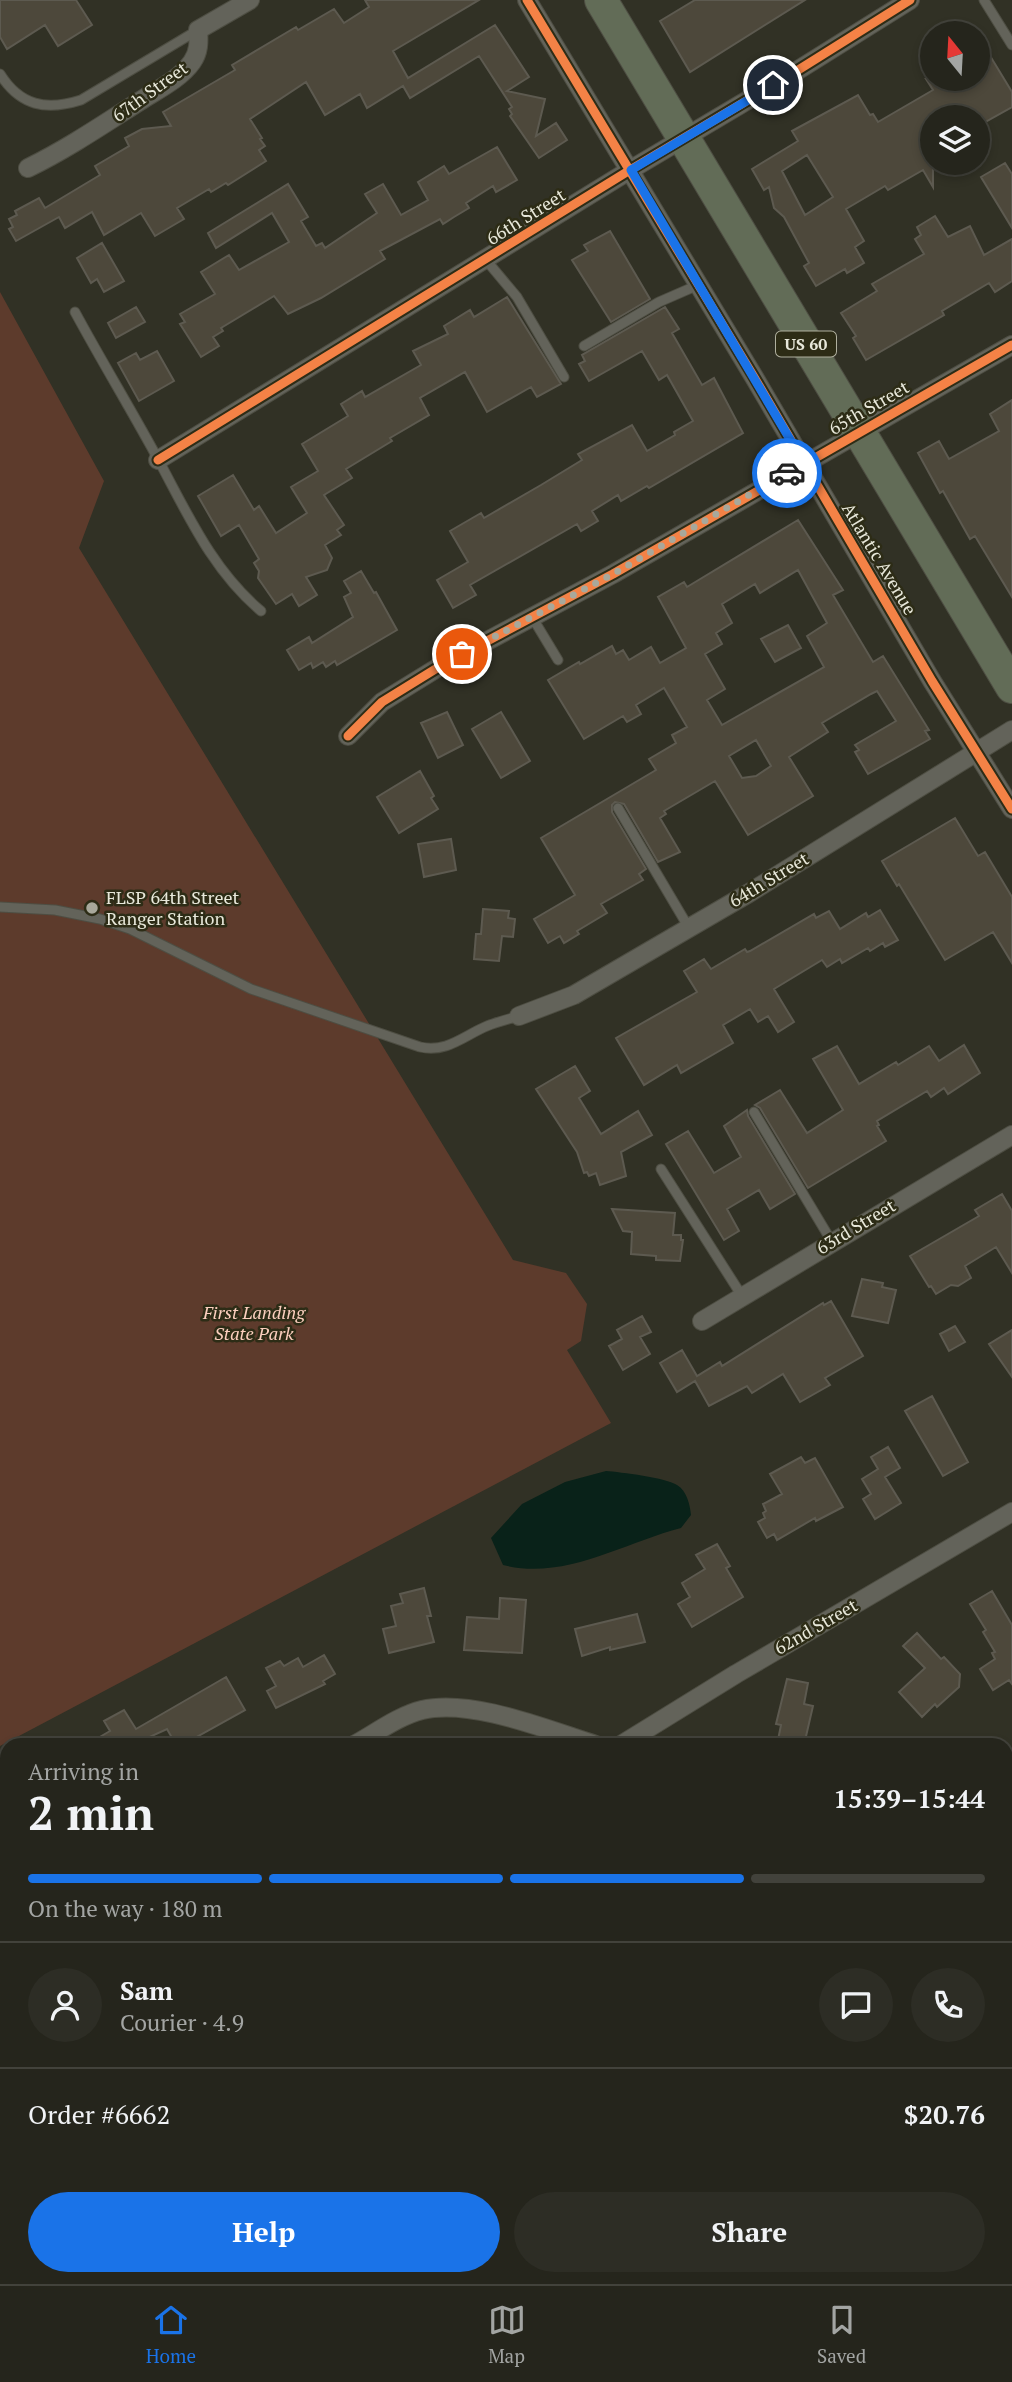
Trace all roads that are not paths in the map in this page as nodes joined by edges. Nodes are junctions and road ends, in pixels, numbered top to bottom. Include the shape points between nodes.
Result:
1 (250, 0) edge
2 (527, 0) edge
3 (601, 0) edge
4 (908, 0) edge
5 (984, 0) edge
6 (198, 30) junction
7 (1012, 45) edge
8 (0, 74) edge
9 (683, 138) junction
10 (28, 168) dead end
11 (631, 170) junction
12 (486, 260) junction
13 (698, 285) junction
14 (75, 312) dead end
15 (1012, 345) edge
16 (584, 346) dead end
17 (564, 377) dead end
18 (859, 432) junction
19 (158, 460) junction
20 (804, 463) junction
21 (261, 611) dead end
22 (532, 617) junction
23 (558, 660) dead end
24 (1012, 687) edge
25 (1012, 730) edge
26 (348, 736) dead end
27 (977, 753) junction
28 (618, 808) dead end
29 (1012, 809) edge
30 (0, 907) edge
31 (689, 928) junction
32 (519, 1016) joint
33 (754, 1112) dead end
34 (1012, 1136) edge
35 (661, 1169) dead end
36 (832, 1241) junction
37 (742, 1296) junction
38 (702, 1321) dead end
39 (1012, 1512) edge
40 (366, 1738) edge
41 (573, 1738) edge
42 (632, 1738) edge

1 - 6 street
2 - 11 street, Atlantic Avenue
3 - 9 highway, US 60
4 - 9 street, 66th Street
5 - 7 lane
6 - 8 lane via 64,106 28,101 8,87
6 - 10 street, 67th Street via 199,44 190,65 96,129
9 - 11 street, 66th Street
9 - 18 highway, US 60
11 - 12 street, 66th Street
11 - 13 street, Atlantic Avenue
12 - 17 lane via 517,297
12 - 19 street, 66th Street
13 - 16 lane
13 - 20 street, Atlantic Avenue
14 - 19 lane
15 - 18 street, 65th Street
18 - 20 street, 65th Street
18 - 24 highway, US 60
19 - 21 lane via 226,576
20 - 22 street, 65th Street
20 - 27 street, Atlantic Avenue
22 - 23 lane
22 - 26 street, 65th Street via 382,702
25 - 27 street, 64th Street
27 - 29 street, Atlantic Avenue
27 - 31 street, 64th Street
28 - 31 lane
30 - 32 lane via 55,910 130,929 251,989 426,1049 450,1046 489,1025
31 - 32 street, 64th Street via 574,995
33 - 36 lane
34 - 36 street, 63rd Street
35 - 37 lane
36 - 37 street, 63rd Street
37 - 38 street, 63rd Street
39 - 42 street, 62nd Street
40 - 41 street via 403,1717 438,1707 510,1719

